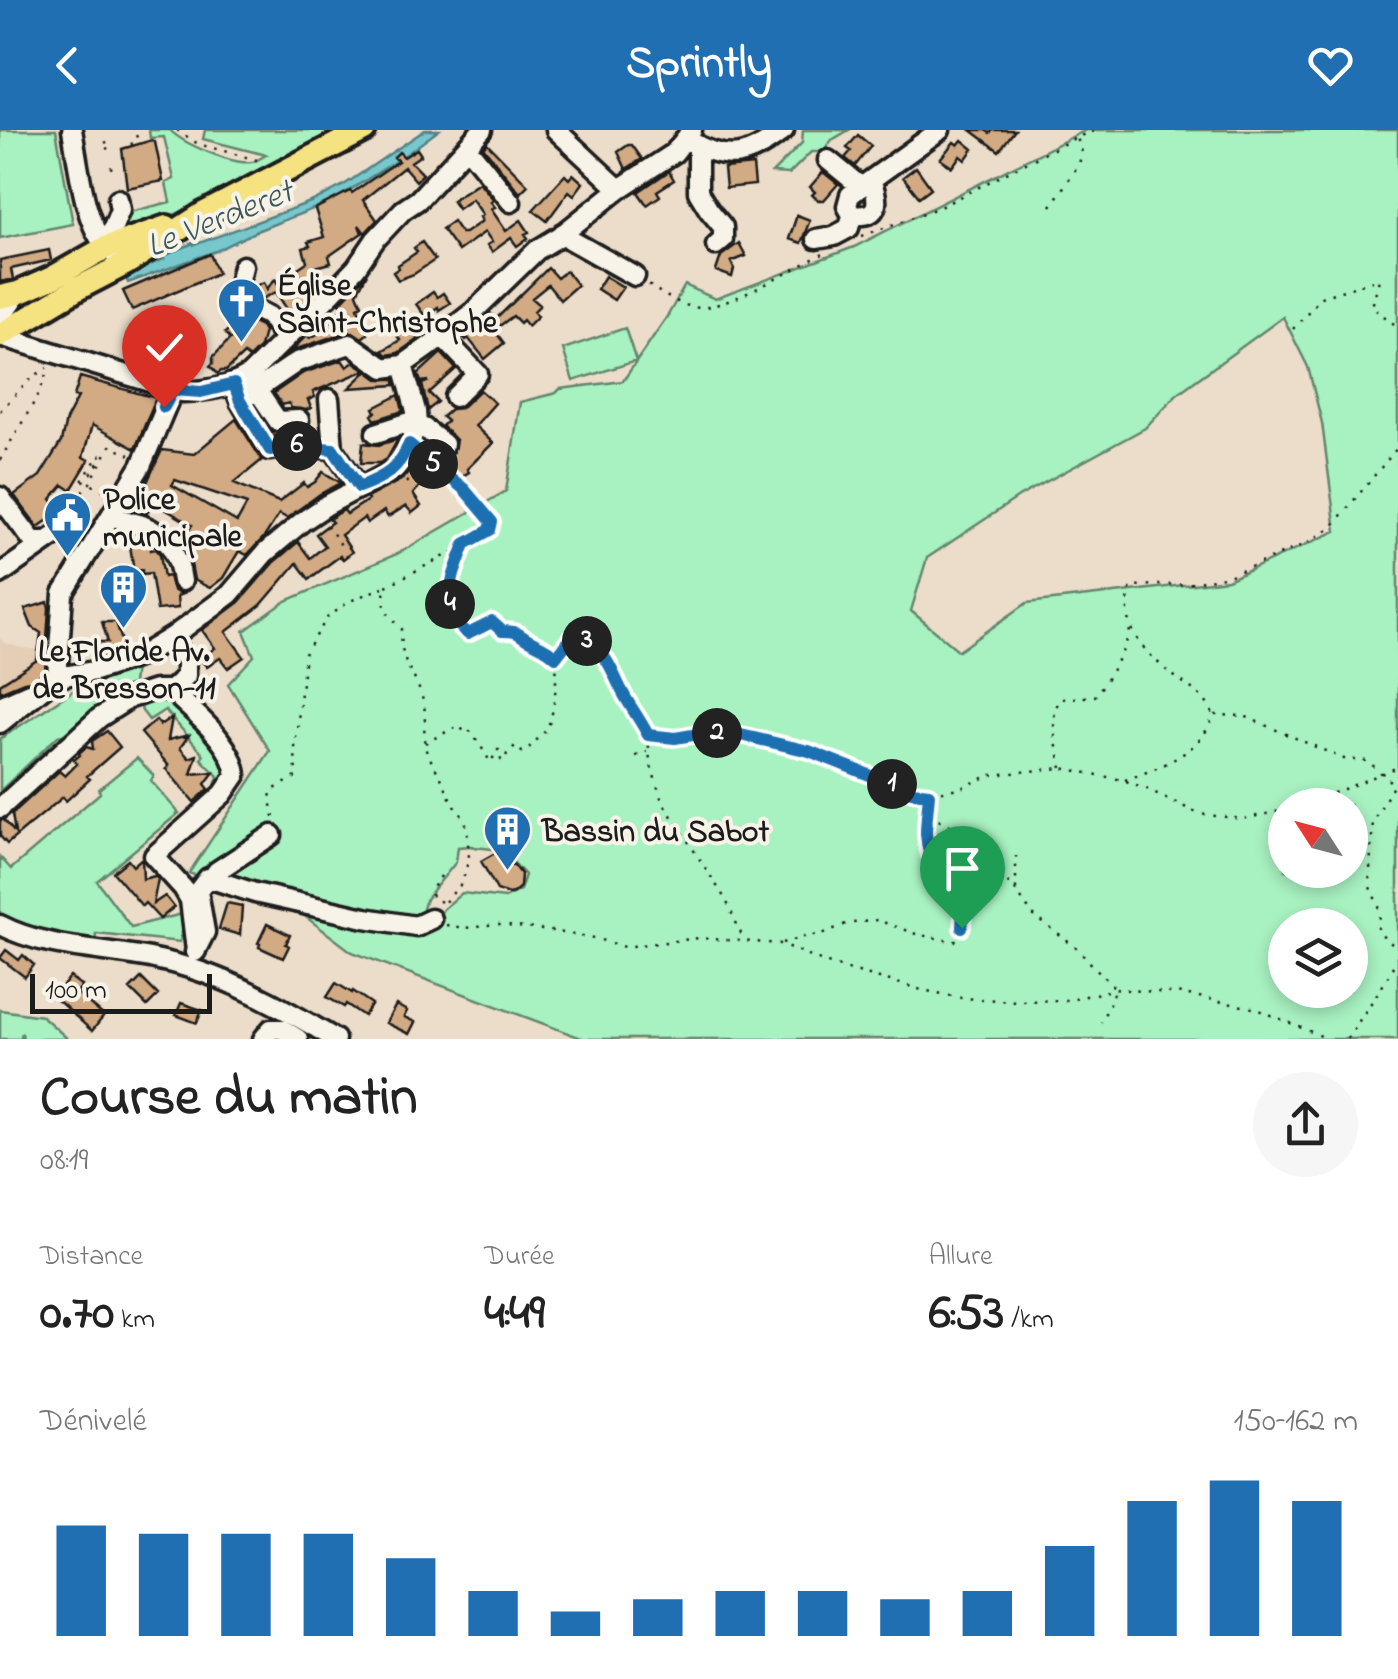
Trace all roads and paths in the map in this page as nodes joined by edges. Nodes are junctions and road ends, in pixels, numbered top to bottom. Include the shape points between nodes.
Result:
1 (72, 130) edge
2 (138, 130) edge
3 (177, 130) edge
4 (364, 130) edge
5 (482, 130) edge
6 (556, 130) edge
7 (784, 130) edge
8 (940, 130) edge
9 (1098, 130) edge
10 (1077, 137) junction
11 (692, 138) edge
12 (114, 145) dead end
13 (132, 145) dead end
14 (466, 148) junction
15 (106, 149) dead end
16 (256, 160) dead end
17 (828, 160) dead end
18 (119, 165) dead end
19 (110, 168) dead end
20 (866, 183) junction
21 (619, 189) junction
22 (118, 199) dead end
23 (511, 202) dead end
24 (1052, 206) dead end
25 (203, 214) junction
26 (851, 228) junction
27 (563, 233) junction
28 (716, 246) dead end
29 (819, 247) joint
30 (105, 248) junction
31 (126, 263) junction
32 (244, 266) dead end
33 (636, 276) joint
34 (77, 289) junction
35 (9, 295) edge
36 (1398, 327) edge
37 (1294, 328) dead end
38 (2, 331) edge
39 (442, 336) junction
40 (285, 338) junction
41 (403, 366) junction
42 (173, 390) junction
43 (257, 390) junction
44 (237, 393) junction
45 (455, 397) dead end
46 (329, 399) dead end
47 (0, 412) edge
48 (300, 420) dead end
49 (414, 430) junction
50 (376, 432) dead end
51 (444, 444) dead end
52 (1398, 447) edge
53 (333, 449) junction
54 (0, 460) edge
55 (144, 460) junction
56 (91, 481) junction
57 (359, 487) junction
58 (0, 497) edge
59 (116, 508) junction
60 (318, 511) junction
61 (62, 522) joint
62 (46, 541) junction
63 (465, 544) junction
64 (341, 545) dead end
65 (0, 574) edge
66 (182, 581) dead end
67 (384, 587) junction
68 (1130, 628) junction
69 (172, 637) junction
70 (556, 657) junction
71 (51, 684) junction
72 (171, 690) junction
73 (0, 706) edge
74 (1214, 715) junction
75 (0, 723) edge
76 (648, 735) junction
77 (424, 744) junction
78 (649, 751) junction
79 (636, 756) dead end
80 (1062, 768) junction
81 (1398, 768) edge
82 (1383, 774) junction
83 (1123, 780) junction
84 (1347, 788) edge
85 (929, 794) junction
86 (0, 808) edge
87 (1268, 813) edge
88 (928, 815) junction
89 (273, 826) joint
90 (1016, 856) dead end
91 (443, 873) dead end
92 (212, 878) junction
93 (1016, 891) junction
94 (443, 903) junction
95 (431, 918) junction
96 (0, 925) edge
97 (743, 940) junction
98 (782, 944) junction
99 (1398, 949) edge
100 (196, 951) junction
101 (1398, 956) edge
102 (181, 967) junction
103 (1116, 989) junction
104 (1101, 1022) dead end
105 (326, 1037) edge
106 (1325, 1038) edge
107 (263, 1039) edge
108 (298, 1039) edge
109 (1347, 1039) edge

1 - 30 street via 90,221
2 - 13 path
3 - 16 path via 198,144
4 - 25 main road
5 - 14 street
6 - 21 street
7 - 11 street via 740,155 711,154
8 - 20 street
9 - 10 path
10 - 24 path via 1079,164
10 - 26 path via 940,207 885,227
11 - 21 street
11 - 28 street via 698,192 723,227
12 - 15 path
14 - 23 street
14 - 40 street
17 - 20 street
18 - 19 path
20 - 26 street via 876,191 876,206
21 - 27 street
22 - 30 street
25 - 30 main road
25 - 31 main road
26 - 29 street
27 - 33 street
27 - 39 street
29 - 33 path via 731,301 696,309
30 - 31 street
30 - 34 street
30 - 35 main road
31 - 34 main road
32 - 40 street via 238,288 248,306 269,316
34 - 38 main road
35 - 38 street
36 - 37 path via 1372,308 1378,278 1321,297
38 - 42 street
39 - 41 street
39 - 45 street via 478,374
40 - 44 street
41 - 43 street via 384,368 350,344 297,362
41 - 49 street
42 - 44 street
42 - 55 street
43 - 44 street
43 - 48 street via 278,421
44 - 53 street via 270,450
46 - 53 street
47 - 54 path via 20,387 50,367
49 - 50 street
49 - 51 street
49 - 57 street via 395,469
49 - 63 path via 492,522
52 - 68 path via 1331,528 1304,546 1230,576 1131,586
53 - 57 street
55 - 56 path via 110,446
55 - 59 street
56 - 56 path via 82,480 100,455 89,477
56 - 59 path
56 - 61 path
57 - 60 street
58 - 62 street via 33,541
59 - 66 street via 122,521 162,536 176,553
59 - 71 street via 63,594
60 - 64 path
60 - 69 street via 277,542 230,594
61 - 62 street
62 - 65 street
63 - 67 path
63 - 70 path via 448,595 456,626 468,634 492,622
67 - 77 path via 385,610 402,629 400,648 423,702
67 - 89 path via 327,618 305,654 296,776 271,791
68 - 74 path
68 - 80 path via 1095,696 1060,699 1055,708
69 - 71 street via 141,656
69 - 72 street via 186,661 186,676
70 - 76 path via 579,636 598,648
70 - 77 path via 550,722 526,752 515,746 504,761 496,750 490,762 466,727
71 - 73 street
71 - 75 street
72 - 86 street via 130,698 99,718
72 - 100 street via 234,760 236,775 154,856 190,900
74 - 82 path via 1244,716 1344,759 1368,761
74 - 83 path via 1195,747
76 - 78 path
76 - 85 path via 741,735 809,751
77 - 94 path via 467,827 466,871
78 - 79 path
78 - 97 path via 662,801 726,900
80 - 83 path
80 - 85 path via 991,775
81 - 82 path
82 - 84 path
82 - 99 path via 1394,786 1373,821 1369,885 1381,912 1380,934
83 - 87 path via 1199,814
85 - 88 path
88 - 93 path via 954,827
88 - 98 path via 931,860 950,900 963,911 955,942 876,920
89 - 92 street
90 - 93 path
91 - 94 path via 430,895
92 - 95 street via 365,918 416,926
92 - 100 street via 198,891 206,932
93 - 103 path via 1032,915 1076,947
94 - 95 path
95 - 97 path via 464,928 551,931 625,947
96 - 102 street via 42,940
97 - 98 path
98 - 103 path via 830,964 962,998 1069,1000
100 - 102 street
101 - 109 path
102 - 105 street via 278,1006
103 - 104 path
103 - 106 path via 1184,994 1257,1010
107 - 108 street via 282,1029

